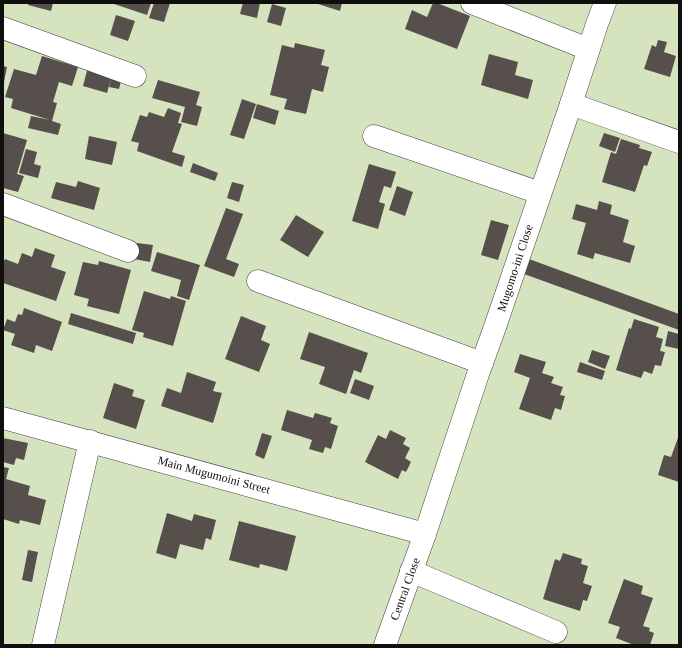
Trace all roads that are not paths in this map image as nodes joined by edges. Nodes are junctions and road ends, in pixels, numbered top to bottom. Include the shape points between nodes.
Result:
1 (472, 3) edge
2 (605, 3) edge
3 (3, 28) edge
4 (588, 49) junction
5 (135, 76) dead end
6 (571, 104) junction
7 (374, 136) dead end
8 (679, 142) edge
9 (540, 193) junction
10 (3, 204) edge
11 (128, 250) dead end
12 (258, 281) dead end
13 (482, 363) junction
14 (3, 418) edge
15 (90, 441) junction
16 (425, 534) junction
17 (411, 571) junction
18 (556, 632) dead end
19 (43, 645) edge
20 (385, 645) edge

1 - 4 street
2 - 4 street, Mugomo-ini Close
3 - 5 street
4 - 6 street, Mugomo-ini Close
6 - 8 street
6 - 9 street, Mugomo-ini Close
7 - 9 street
9 - 13 street, Mugomo-ini Close
10 - 11 street
12 - 13 street
13 - 16 street, Mugomo-ini Close
14 - 15 street, Main Mugumoini Street
15 - 16 street, Main Mugumoini Street
15 - 19 street
16 - 17 street, Central Close
17 - 18 street
17 - 20 street, Central Close

